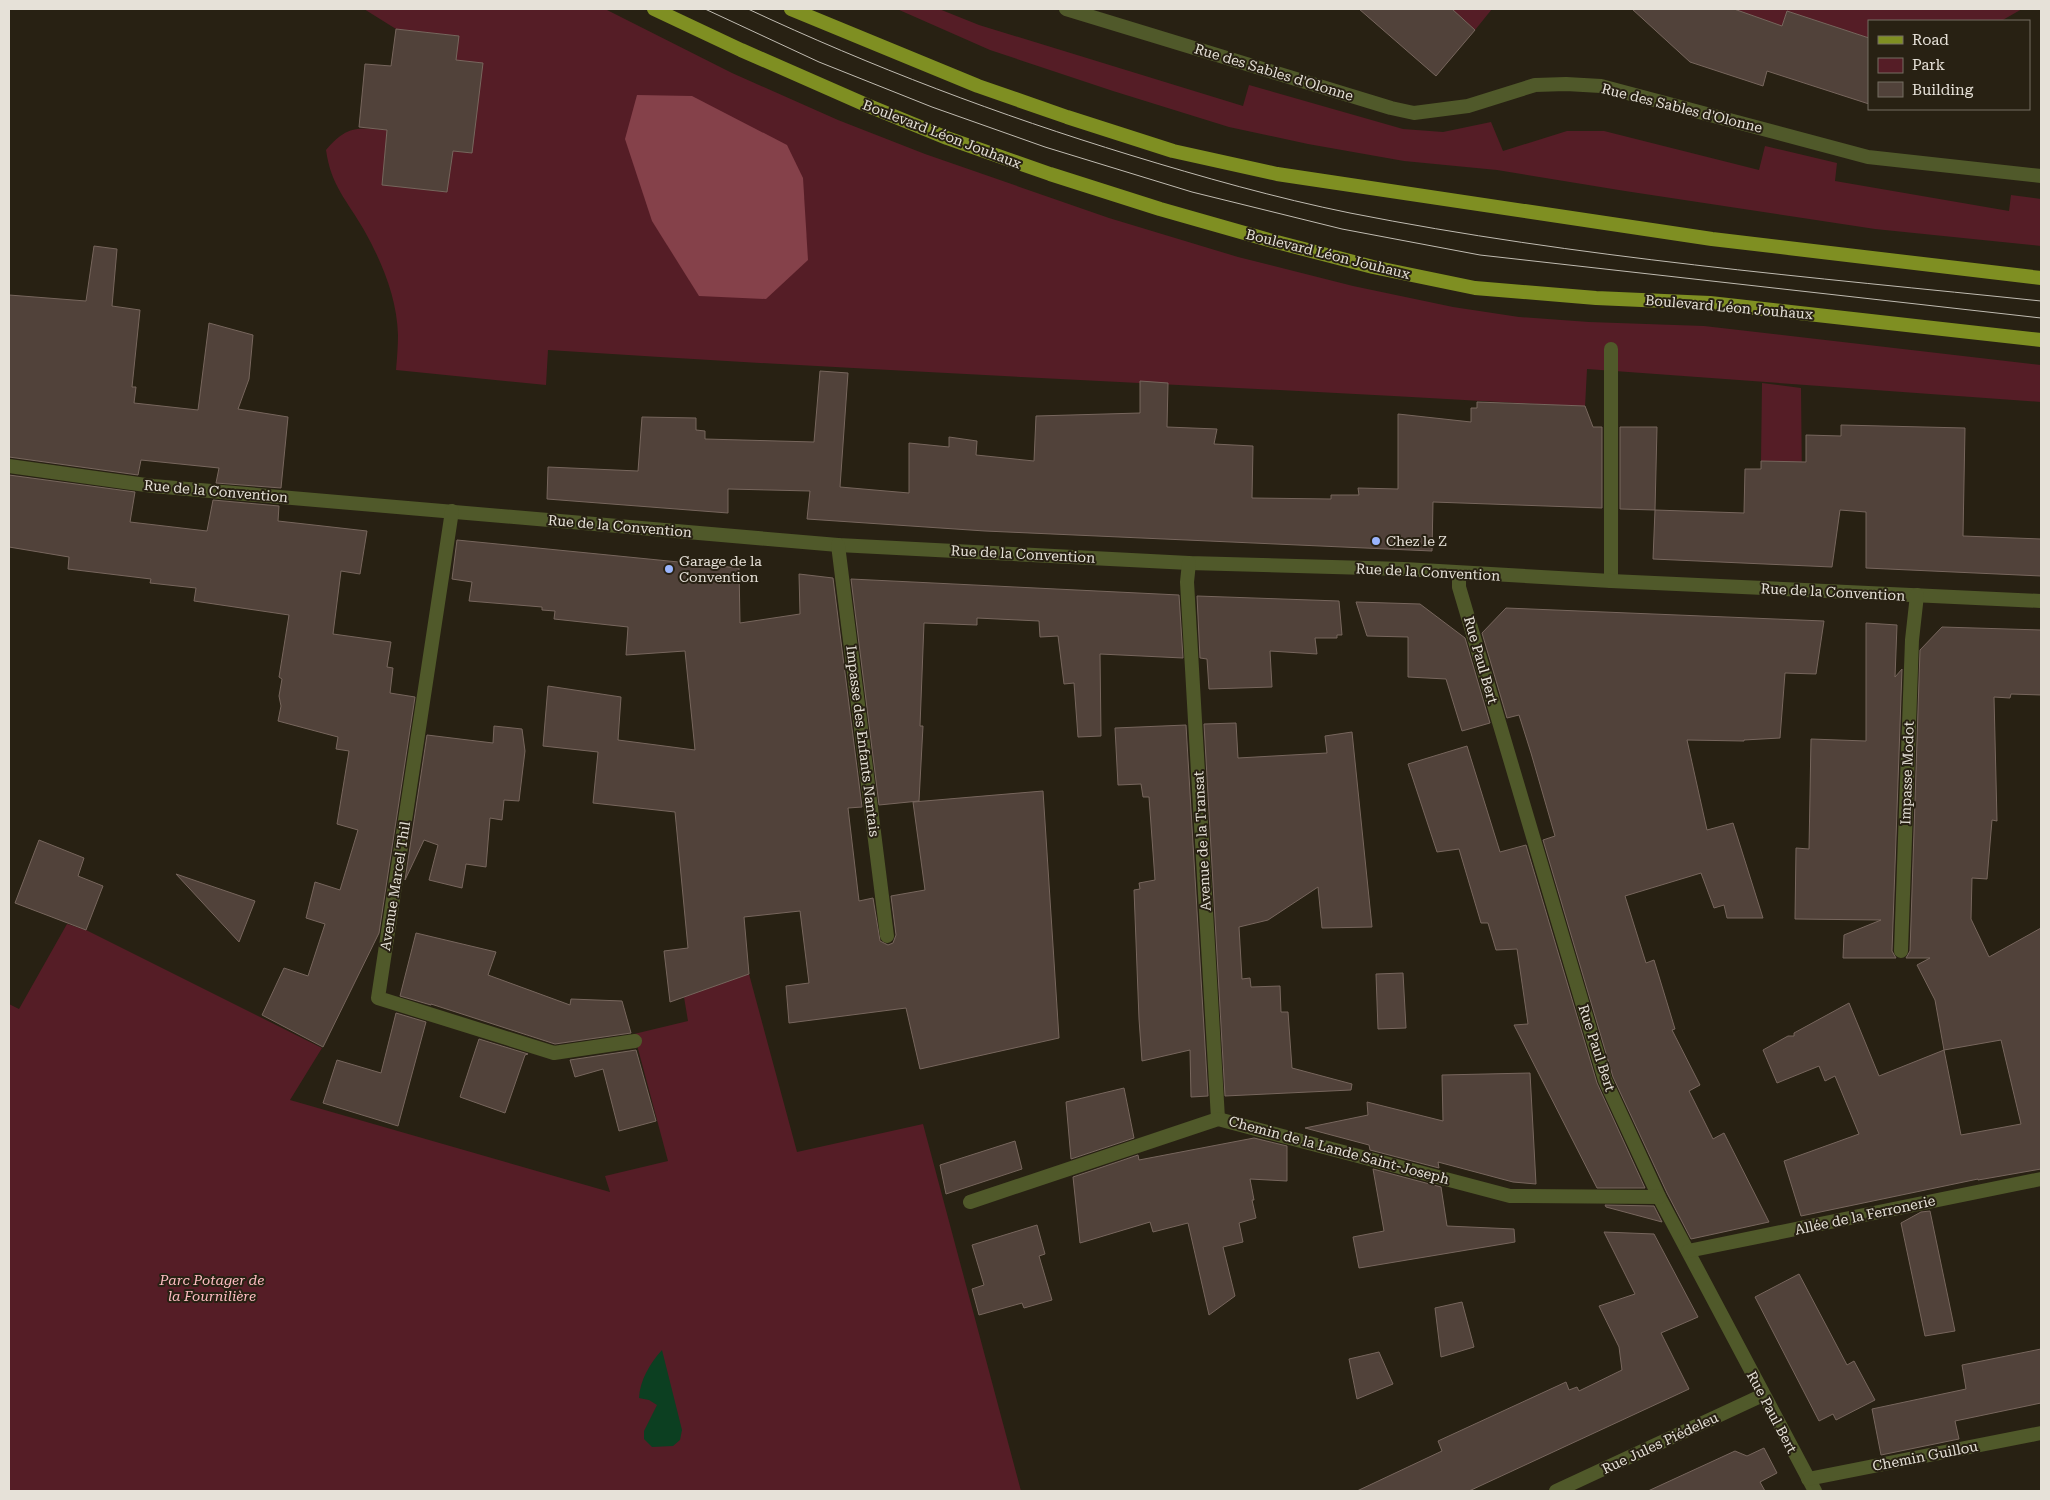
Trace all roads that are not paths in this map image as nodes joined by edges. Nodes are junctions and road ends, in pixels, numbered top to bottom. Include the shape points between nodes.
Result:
1 (654, 9) edge
2 (791, 9) edge
3 (1066, 9) edge
4 (2041, 176) edge
5 (2041, 278) edge
6 (2041, 340) edge
7 (1610, 349) dead end
8 (9, 466) edge
9 (452, 511) junction
10 (838, 545) junction
11 (1189, 563) junction
12 (1459, 573) junction
13 (1611, 582) junction
14 (1917, 595) junction
15 (2041, 601) edge
16 (887, 936) dead end
17 (1901, 951) dead end
18 (635, 1041) dead end
19 (1218, 1119) junction
20 (2041, 1179) edge
21 (1660, 1197) junction
22 (970, 1202) dead end
23 (1688, 1251) junction
24 (1763, 1395) junction
25 (2041, 1433) edge
26 (1812, 1485) edge
27 (1556, 1491) edge

1 - 6 main road, Boulevard Léon Jouhaux via 767,62 948,138 1160,209 1373,267 1474,288 1596,298 1710,302
2 - 5 main road via 978,86 1058,114 1173,151 1277,174 1712,239
3 - 4 street, Rue des Sables d'Olonne via 1414,113 1468,106 1535,85 1601,86 1868,157
7 - 13 street
8 - 9 street, Rue de la Convention via 153,486
9 - 10 street, Rue de la Convention
9 - 18 street, Avenue Marcel Thil via 378,998 554,1054
10 - 11 street, Rue de la Convention
10 - 16 street, Impasse des Enfants Nantais
11 - 12 street, Rue de la Convention
11 - 19 street, Avenue de la Transat via 1187,582
12 - 13 street, Rue de la Convention
12 - 21 street, Rue Paul Bert via 1459,587 1605,1080
13 - 14 street, Rue de la Convention
14 - 15 street, Rue de la Convention
14 - 17 street, Impasse Modot via 1912,640
19 - 21 street, Chemin de la Lande Saint-Joseph via 1510,1196
19 - 22 street, Chemin de la Lande Saint-Joseph
20 - 23 street, Allée de la Ferronerie
21 - 23 street, Rue Paul Bert
23 - 24 street, Rue Paul Bert
24 - 26 street, Rue Paul Bert
24 - 27 street, Rue Jules Piédeleu
25 - 26 street, Chemin Guillou

